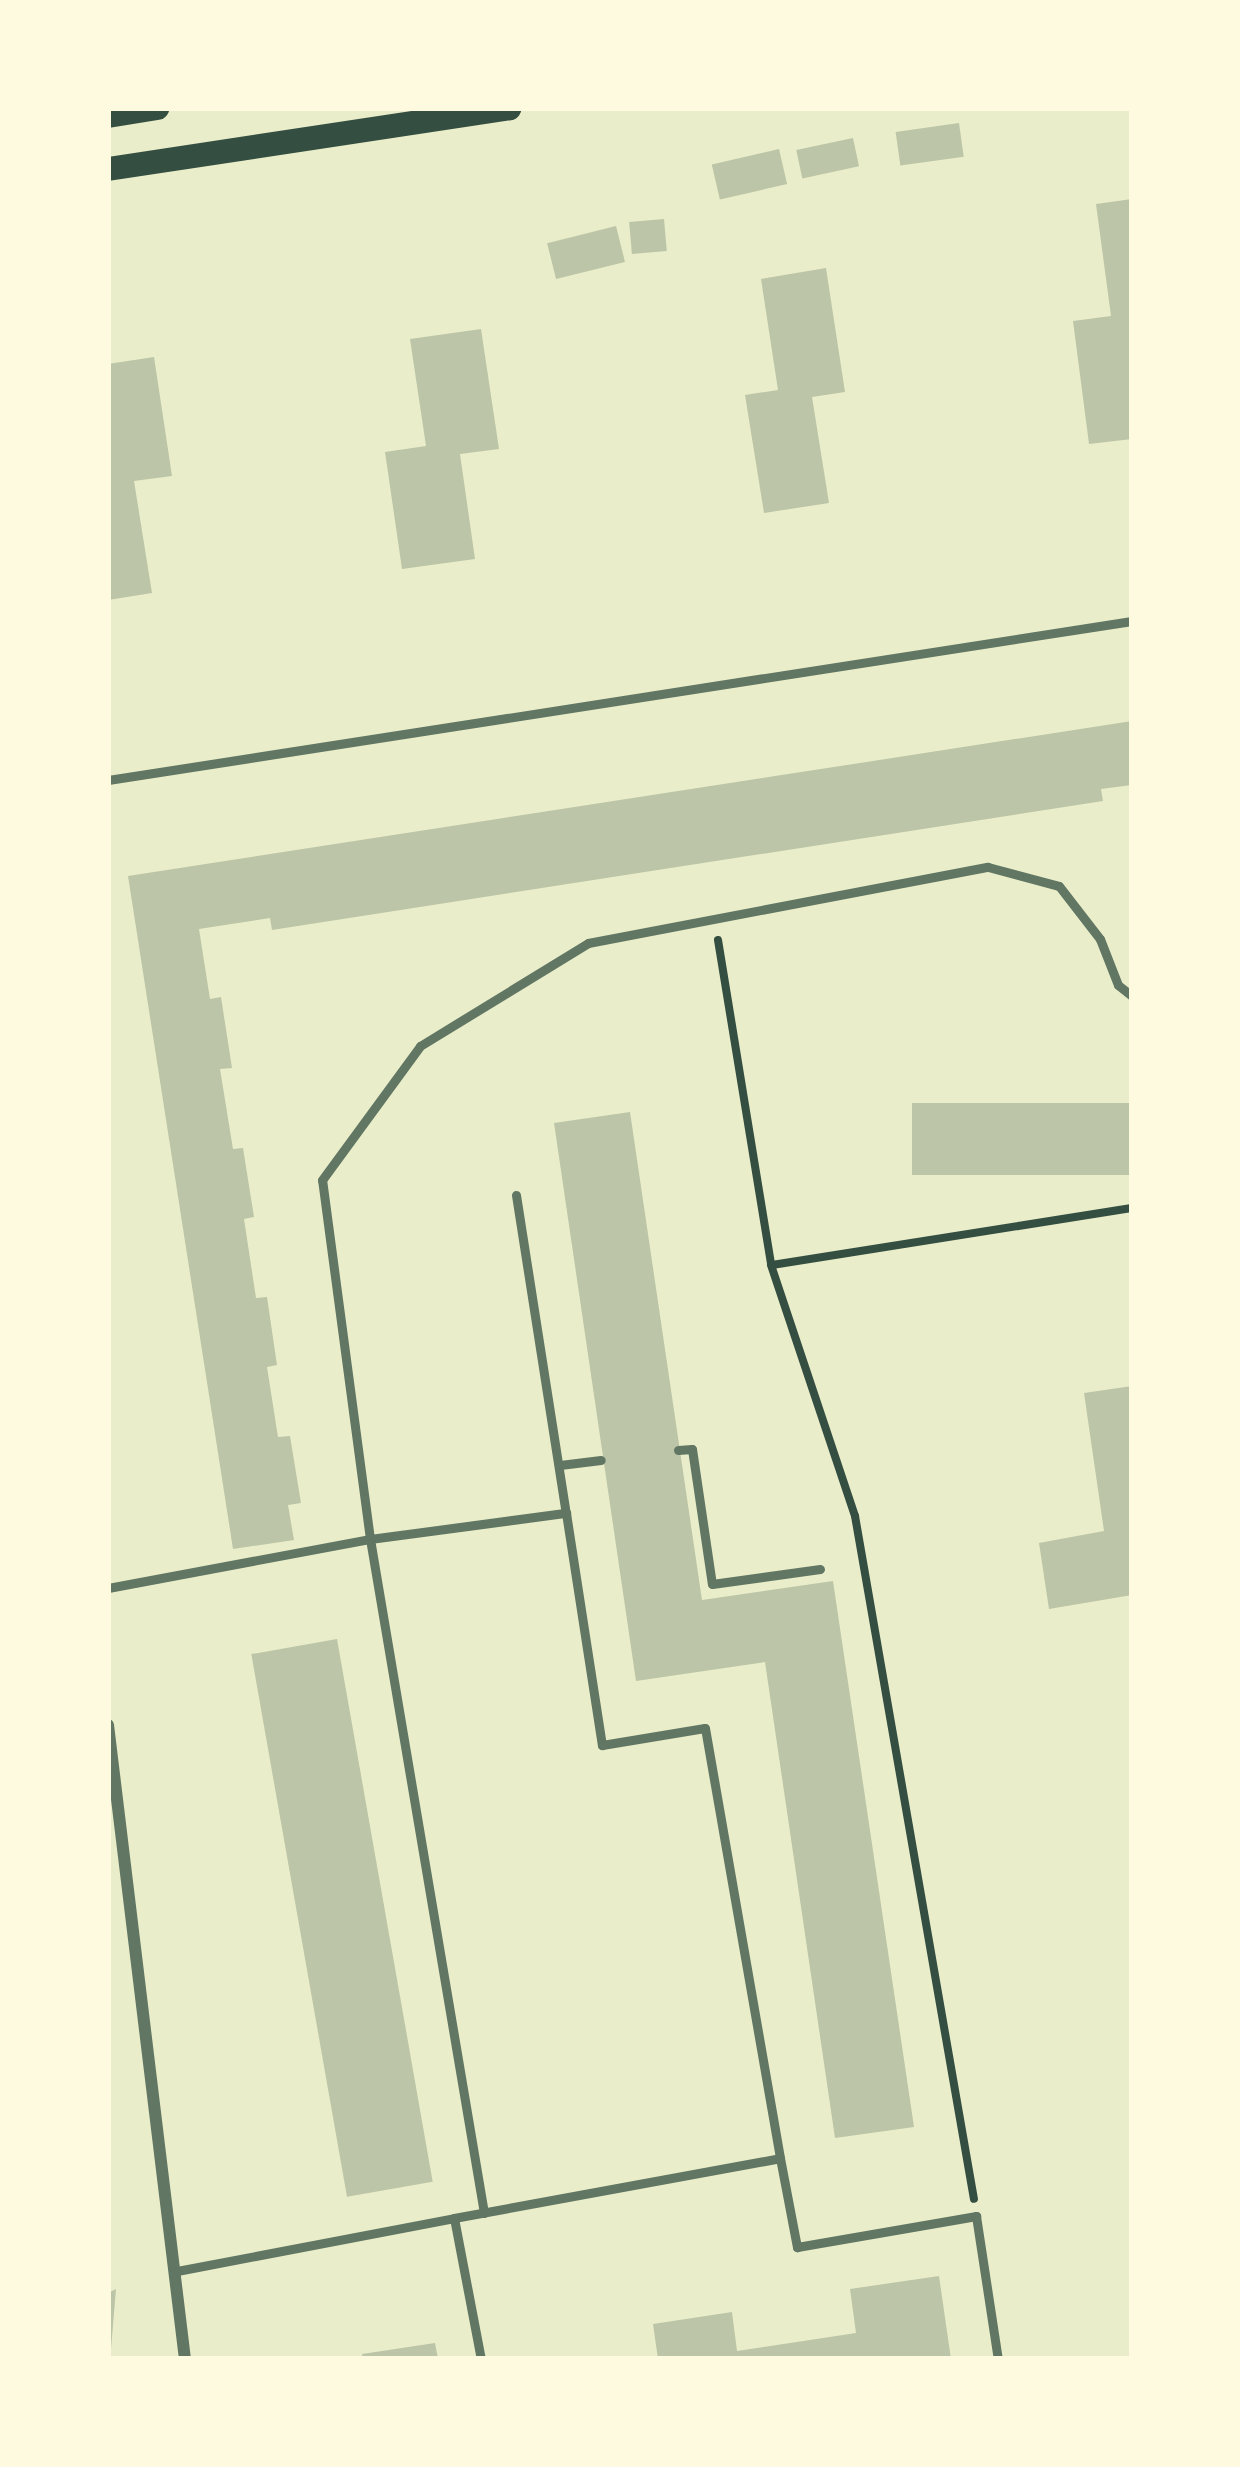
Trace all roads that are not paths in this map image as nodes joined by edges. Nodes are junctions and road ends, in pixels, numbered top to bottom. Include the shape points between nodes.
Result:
1 (157, 108) edge
2 (509, 108) edge
3 (108, 116) edge
4 (108, 169) edge
5 (1132, 621) edge
6 (108, 779) edge
7 (1132, 996) edge
8 (516, 1195) dead end
9 (678, 1450) dead end
10 (601, 1460) dead end
11 (560, 1466) junction
12 (566, 1513) junction
13 (370, 1540) junction
14 (820, 1569) dead end
15 (108, 1588) edge
16 (108, 1725) edge
17 (780, 2158) junction
18 (484, 2213) junction
19 (454, 2218) junction
20 (177, 2271) junction
21 (184, 2359) edge
22 (481, 2359) edge
23 (998, 2359) edge

1 - 3 main road
2 - 4 main road
5 - 6 lane
7 - 13 lane via 1059,886 988,867 589,943 420,1046 322,1180
8 - 11 lane
9 - 14 lane via 692,1449 712,1584
10 - 11 lane
11 - 12 lane
12 - 13 lane
12 - 17 lane via 602,1745 705,1728
13 - 15 lane
13 - 18 lane
16 - 20 street
17 - 18 lane
17 - 23 lane via 797,2247 976,2216
18 - 19 lane
19 - 20 lane
19 - 22 lane
20 - 21 street

